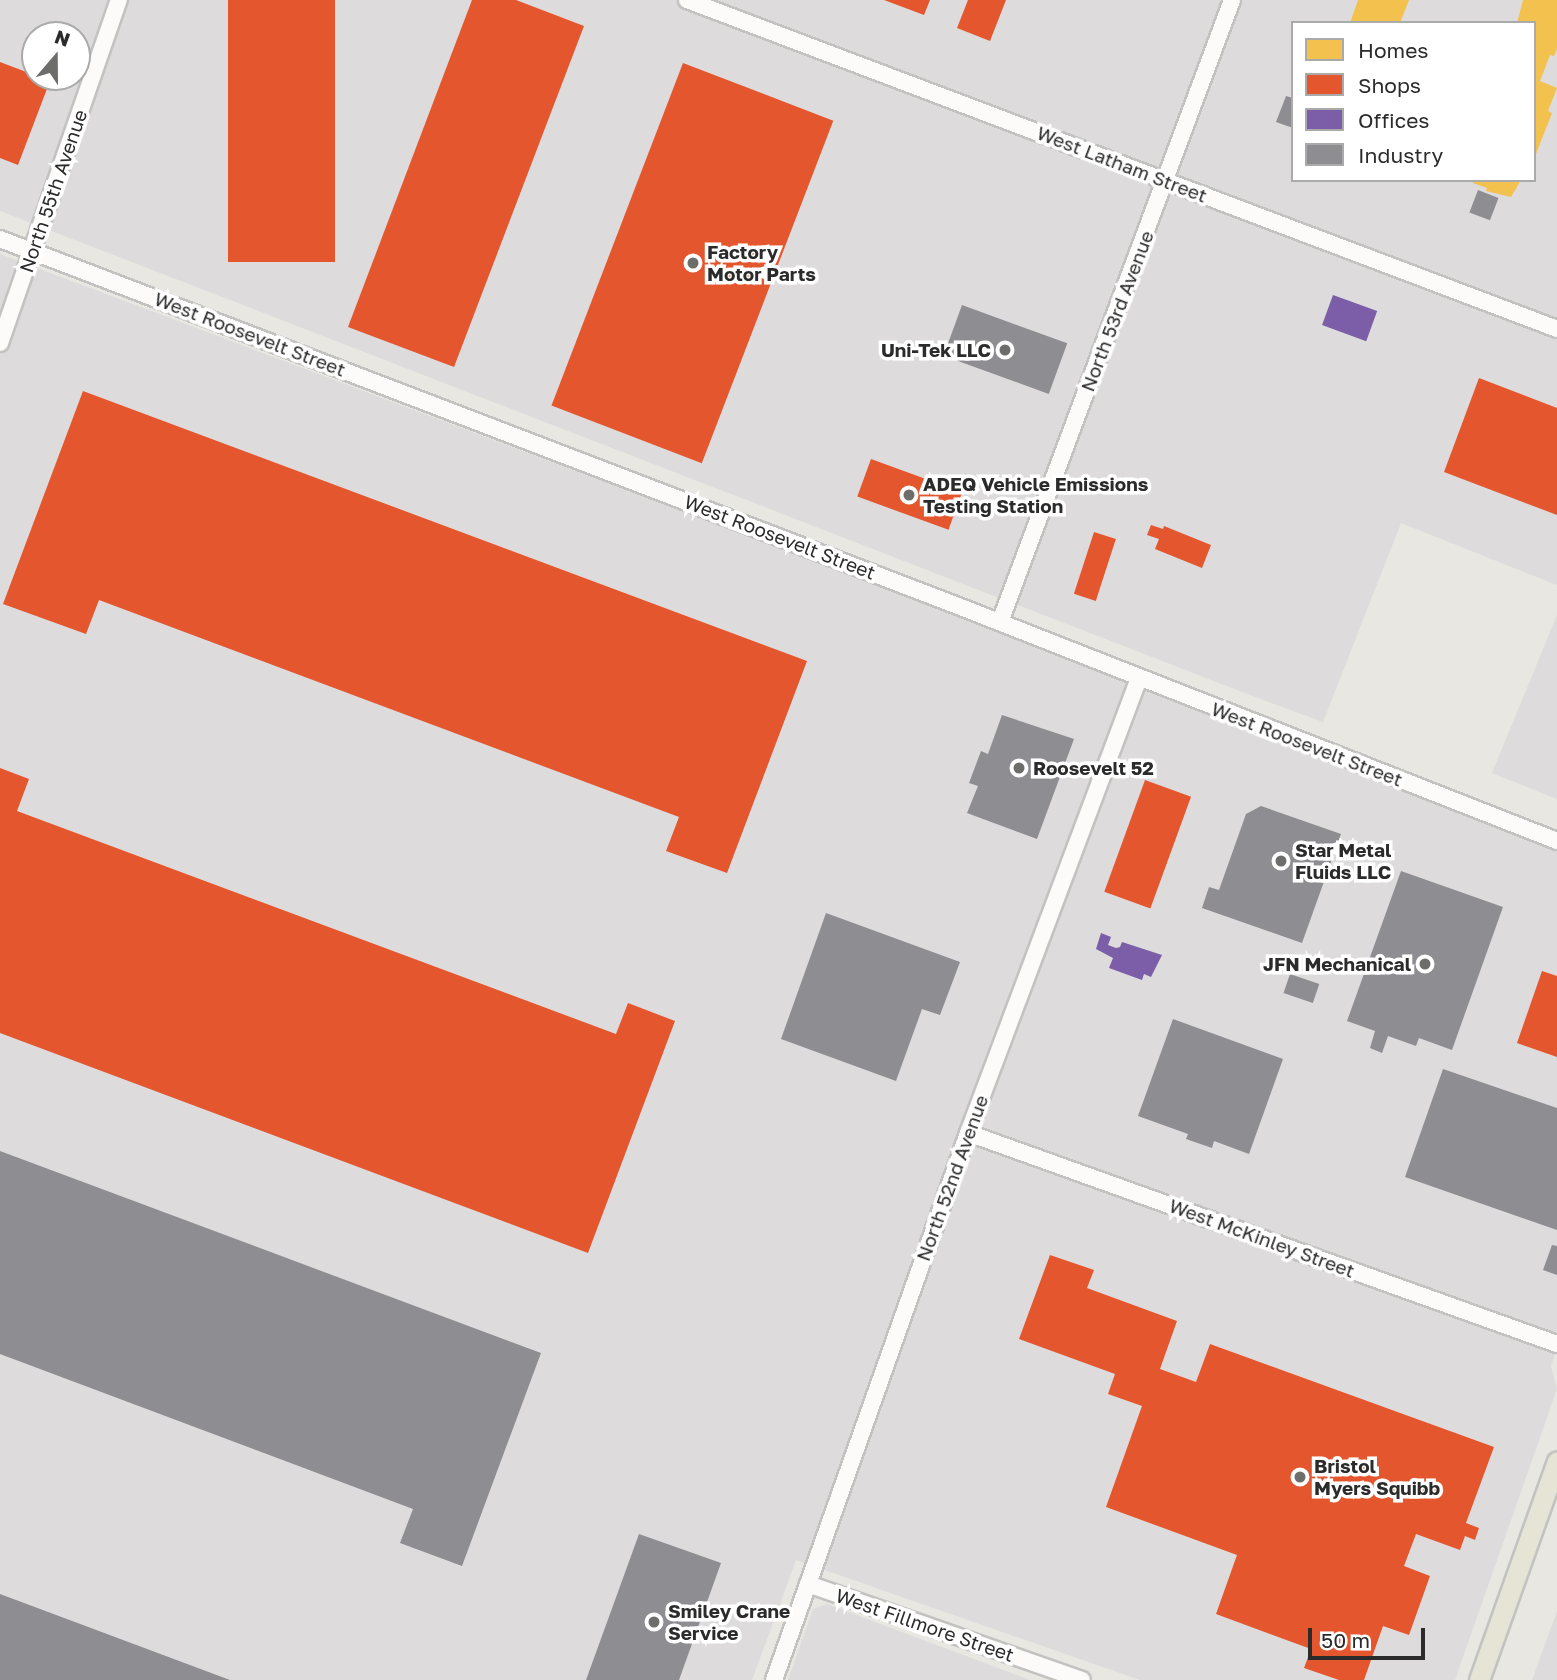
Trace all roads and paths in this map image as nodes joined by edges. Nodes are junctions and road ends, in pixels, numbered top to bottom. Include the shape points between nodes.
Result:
1 (119, 0) edge
2 (687, 0) edge
3 (1232, 0) edge
4 (726, 7) edge
5 (1165, 181) junction
6 (0, 239) edge
7 (32, 251) junction
8 (1557, 329) edge
9 (0, 343) edge
10 (1000, 622) junction
11 (1139, 678) junction
12 (1557, 841) edge
13 (968, 1133) junction
14 (1557, 1344) edge
15 (1557, 1461) edge
16 (808, 1584) junction
17 (774, 1680) edge
18 (1082, 1680) edge
19 (1479, 1680) edge

1 - 7 street, North 55th Avenue
2 - 4 street, West Latham Street
3 - 5 street, North 53rd Avenue
4 - 5 street, West Latham Street
5 - 8 street, West Latham Street
5 - 10 street, North 53rd Avenue
6 - 7 street, West Roosevelt Street
7 - 9 street, North 55th Avenue
7 - 10 street, West Roosevelt Street
10 - 11 street, West Roosevelt Street
11 - 12 street, West Roosevelt Street
11 - 13 street, North 52nd Avenue
13 - 14 street, West McKinley Street
13 - 16 street, North 52nd Avenue
15 - 19 main road
16 - 17 street, North 52nd Avenue
16 - 18 street, West Fillmore Street

